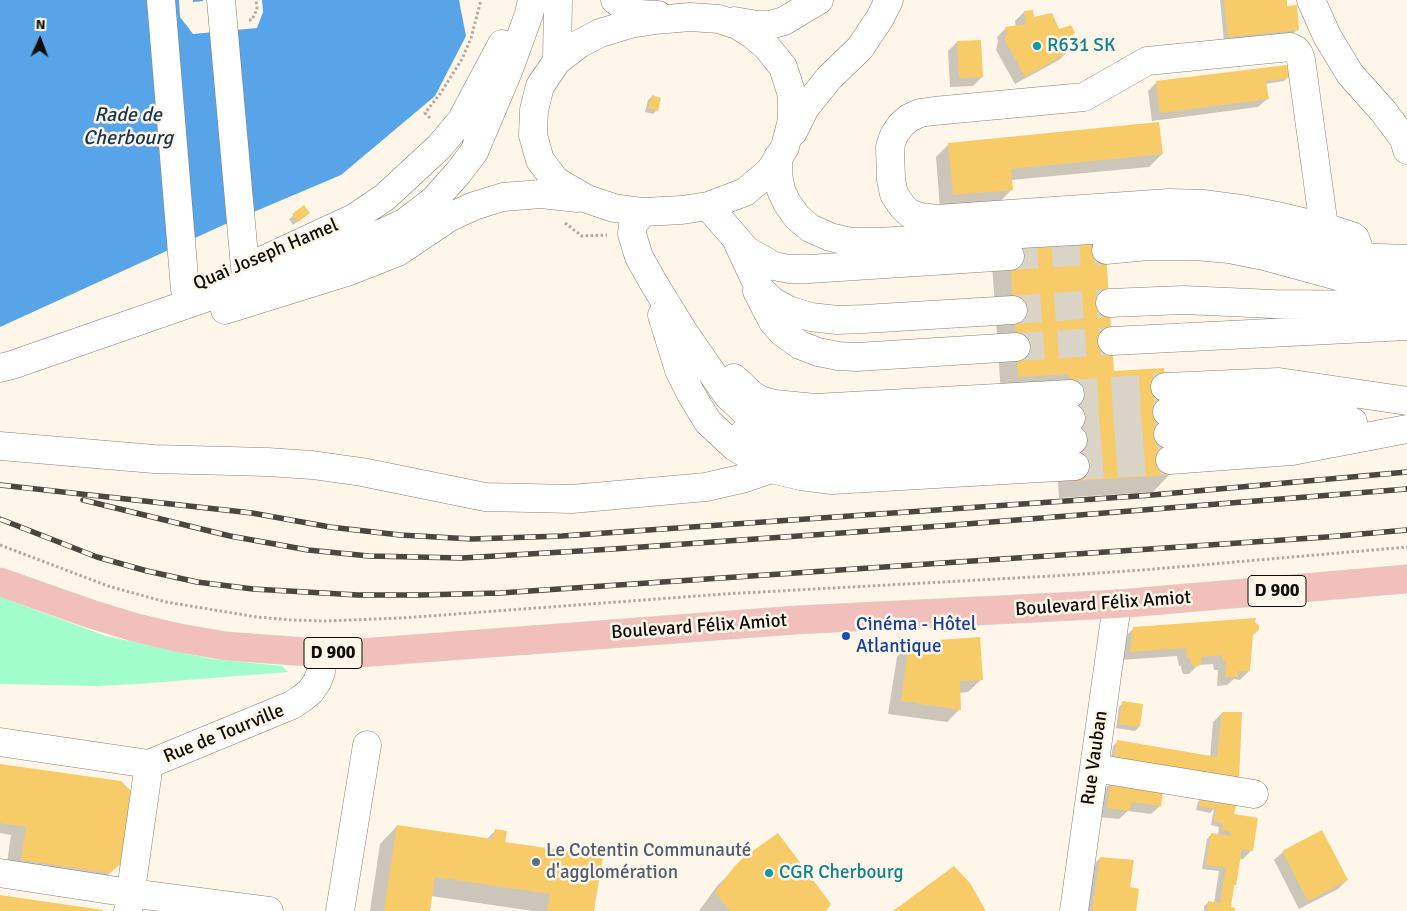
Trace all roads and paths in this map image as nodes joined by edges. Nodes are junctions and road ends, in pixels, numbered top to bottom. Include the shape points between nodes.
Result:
1 (161, 0) edge
2 (221, 0) edge
3 (516, 0) edge
4 (532, 0) edge
5 (558, 0) edge
6 (614, 0) edge
7 (819, 0) edge
8 (888, 0) edge
9 (1311, 0) edge
10 (690, 17) junction
11 (718, 19) junction
12 (557, 61) junction
13 (1407, 150) edge
14 (782, 152) junction
15 (587, 198) junction
16 (708, 206) junction
17 (643, 212) junction
18 (1324, 227) junction
19 (747, 255) junction
20 (1355, 258) junction
21 (1407, 259) edge
22 (245, 267) junction
23 (653, 282) junction
24 (1407, 282) edge
25 (185, 289) junction
26 (1109, 295) junction
27 (1013, 301) junction
28 (1407, 305) edge
29 (1320, 318) junction
30 (1407, 326) edge
31 (0, 356) edge
32 (0, 368) edge
33 (0, 382) edge
34 (1407, 401) edge
35 (1407, 410) edge
36 (1407, 419) edge
37 (1168, 423) junction
38 (1407, 429) edge
39 (1072, 430) junction
40 (0, 446) edge
41 (771, 469) junction
42 (0, 545) edge
43 (1407, 547) edge
44 (1407, 580) edge
45 (0, 582) edge
46 (1117, 604) junction
47 (320, 653) junction
48 (0, 742) edge
49 (367, 745) dead end
50 (149, 764) junction
51 (1094, 768) junction
52 (1254, 794) dead end
53 (0, 873) edge
54 (129, 902) edge
55 (268, 911) edge
56 (340, 911) edge
57 (1074, 911) edge

1 - 25 street
2 - 22 street
3 - 22 street, Quai Joseph Hamel via 507,35 461,121 439,147 385,197 354,218
4 - 32 street via 509,69 474,152 434,200 404,222 304,264
5 - 12 street
6 - 10 street via 639,14
7 - 11 street via 784,21 770,25
8 - 14 street via 860,48 829,78 805,108
9 - 13 street via 1350,74 1383,111 1404,139
10 - 11 street
10 - 12 street via 630,24 600,33
11 - 14 street via 753,34 783,67 792,95 792,120
12 - 15 street via 540,86 533,134 540,160 556,181
14 - 16 street via 770,171 745,192
14 - 20 street via 778,175 781,190 797,217 830,238 851,242 1169,225 1209,226 1290,240
15 - 17 street via 614,208
15 - 33 street via 541,194 503,197 474,206 450,217 398,252 355,268
16 - 17 street
16 - 19 street
17 - 23 street via 633,225 632,234 639,257
18 - 18 street via 1242,209 1178,203 937,219 920,217 909,213 894,194 890,148 901,125 920,113 1084,97 1147,60 1290,47 1296,50 1301,60
18 - 20 street via 1355,238 1358,246
19 - 27 street via 769,274 796,285
19 - 27 street via 759,288 772,301 811,317 864,319
19 - 27 street via 756,290 773,322 800,345 838,356 856,357
20 - 21 street
22 - 25 street, Quai Joseph Hamel
23 - 39 street via 737,381 756,397 774,404
23 - 39 street via 688,364 716,407 742,432 783,452 804,456
23 - 41 street via 679,370 708,422 735,448
24 - 26 street via 1363,283 1229,249 1148,246
25 - 31 street, Quai Joseph Hamel
26 - 29 street via 1191,318
26 - 29 street via 1183,282 1220,283 1272,291
28 - 29 street
29 - 30 street
34 - 37 street via 1279,382
35 - 37 street via 1310,405
36 - 37 street
37 - 38 street via 1292,451
39 - 41 street via 832,480
40 - 41 street via 154,459 312,465 485,497 572,499 706,487
42 - 43 path via 108,586 166,602 257,618 325,621 1143,570
44 - 46 main road, Boulevard Félix Amiot / D 900
45 - 47 main road, Boulevard Félix Amiot / D 900 via 100,617 180,638 226,646
46 - 47 main road, Boulevard Félix Amiot / D 900 via 788,620 359,653
46 - 51 street, Rue Vauban
47 - 50 street, Rue de Tourville via 321,672 317,682 310,692 292,705
48 - 50 street
49 - 56 street
50 - 54 street, Rue de Tourville
51 - 52 street
51 - 57 street, Rue Vauban
53 - 54 street
54 - 55 street

